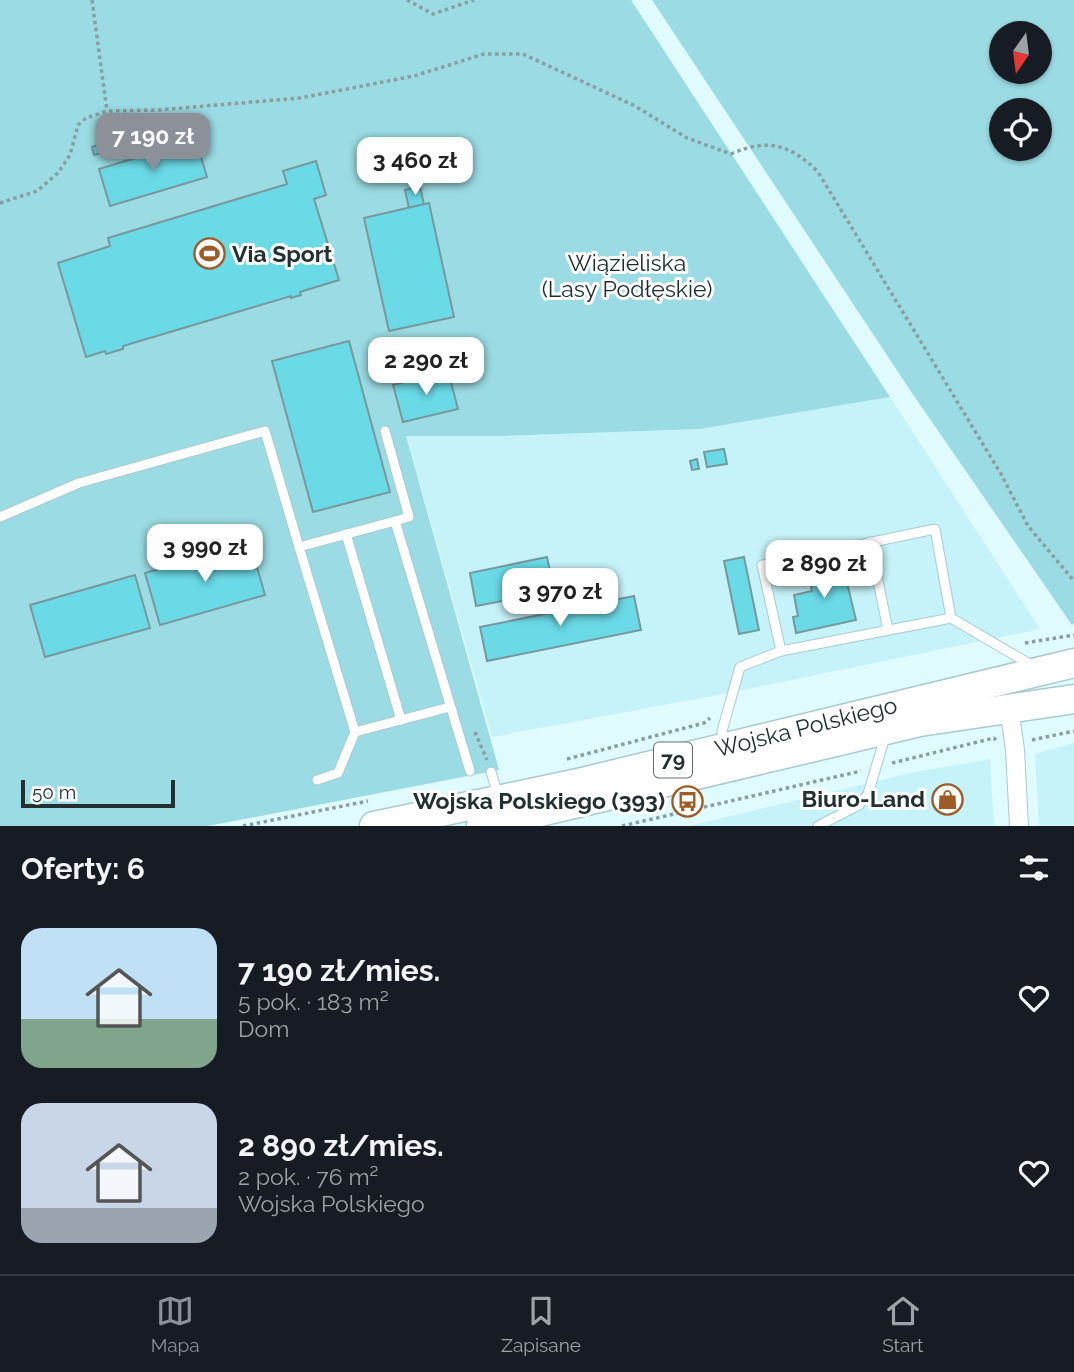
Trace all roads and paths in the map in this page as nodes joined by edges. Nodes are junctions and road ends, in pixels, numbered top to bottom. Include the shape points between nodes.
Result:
1 (92, 0) edge
2 (407, 0) edge
3 (474, 0) edge
4 (107, 111) junction
5 (0, 203) edge
6 (385, 431) dead end
7 (0, 517) edge
8 (395, 521) junction
9 (346, 534) junction
10 (870, 542) junction
11 (299, 547) junction
12 (1074, 581) edge
13 (951, 618) junction
14 (888, 630) junction
15 (1074, 635) edge
16 (1019, 641) dead end
17 (781, 651) junction
18 (1074, 663) edge
19 (1040, 671) junction
20 (1074, 699) edge
21 (450, 707) junction
22 (1009, 707) junction
23 (401, 720) junction
24 (888, 730) junction
25 (1074, 731) edge
26 (355, 732) junction
27 (722, 748) junction
28 (1029, 748) dead end
29 (470, 771) dead end
30 (491, 772) dead end
31 (317, 780) dead end
32 (709, 806) dead end
33 (564, 816) edge
34 (495, 819) edge
35 (374, 826) edge
36 (622, 826) edge
37 (817, 826) edge
38 (1019, 826) edge

1 - 4 path
2 - 3 path via 433,14
4 - 5 path via 78,125 70,155 37,191
4 - 12 path via 300,98 414,76 484,54 523,54 635,106 687,138 731,154 768,143 790,151 818,172 1028,526
6 - 8 lane via 409,517
7 - 11 lane via 79,483 265,431
8 - 9 lane
8 - 21 lane
9 - 11 lane
9 - 23 lane
10 - 13 lane via 934,529
10 - 14 lane
10 - 17 lane via 762,565
11 - 26 lane
13 - 14 lane
13 - 19 lane
14 - 17 lane
15 - 16 path via 1028,644
17 - 27 lane via 740,667
18 - 19 main road, Wojska Polskiego / 79
19 - 27 main road, Wojska Polskiego / 79
20 - 22 main road, Wojska Polskiego / 79
21 - 23 lane
21 - 29 lane
22 - 24 main road, Wojska Polskiego / 79
22 - 38 street
23 - 26 lane
24 - 33 main road, Wojska Polskiego / 79
24 - 37 lane via 869,794 859,806
25 - 28 path via 1029,740
26 - 31 lane via 338,774
27 - 34 main road, Wojska Polskiego / 79
30 - 34 lane
32 - 36 path
33 - 34 main road, Wojska Polskiego / 79
34 - 35 main road, Wojska Polskiego / 79

